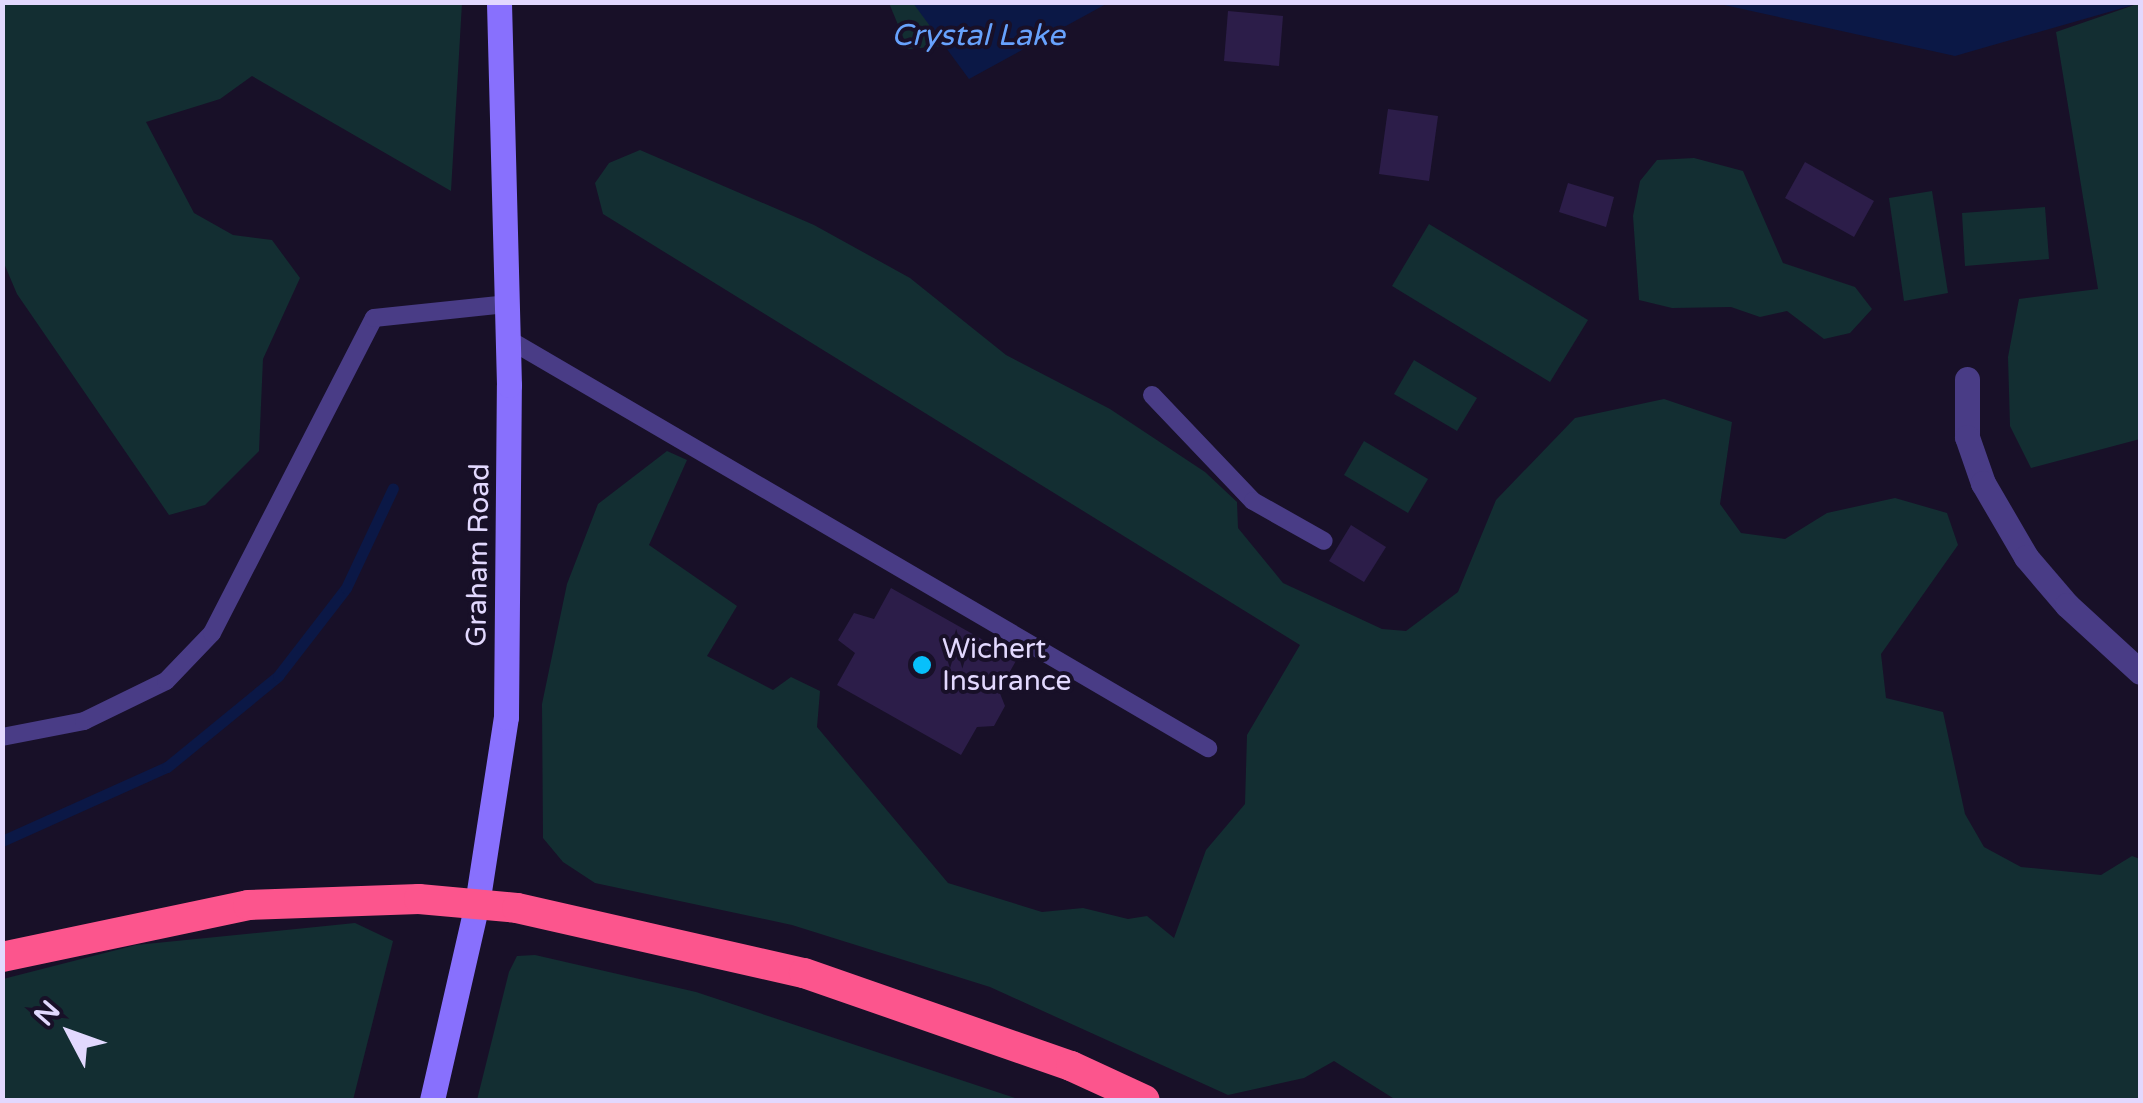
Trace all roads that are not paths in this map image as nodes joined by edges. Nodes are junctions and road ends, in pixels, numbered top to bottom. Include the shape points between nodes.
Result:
1 (499, 2) edge
2 (508, 304) junction
3 (508, 339) junction
4 (1967, 379) dead end
5 (1152, 395) dead end
6 (1324, 541) dead end
7 (2140, 672) edge
8 (2, 737) edge
9 (1208, 748) dead end
10 (478, 904) junction
11 (2, 958) edge
12 (432, 1100) edge
13 (1145, 1100) edge

1 - 2 main road, Graham Road
2 - 3 main road, Graham Road
2 - 8 lane via 374,318 212,633 166,681 84,721
3 - 9 lane
3 - 10 main road, Graham Road via 506,717
4 - 7 street via 1968,437 1984,483 2026,556 2067,605
5 - 6 lane via 1253,501
10 - 11 highway via 419,898 248,906
10 - 12 main road, Graham Road
10 - 13 highway via 804,973 1070,1066

